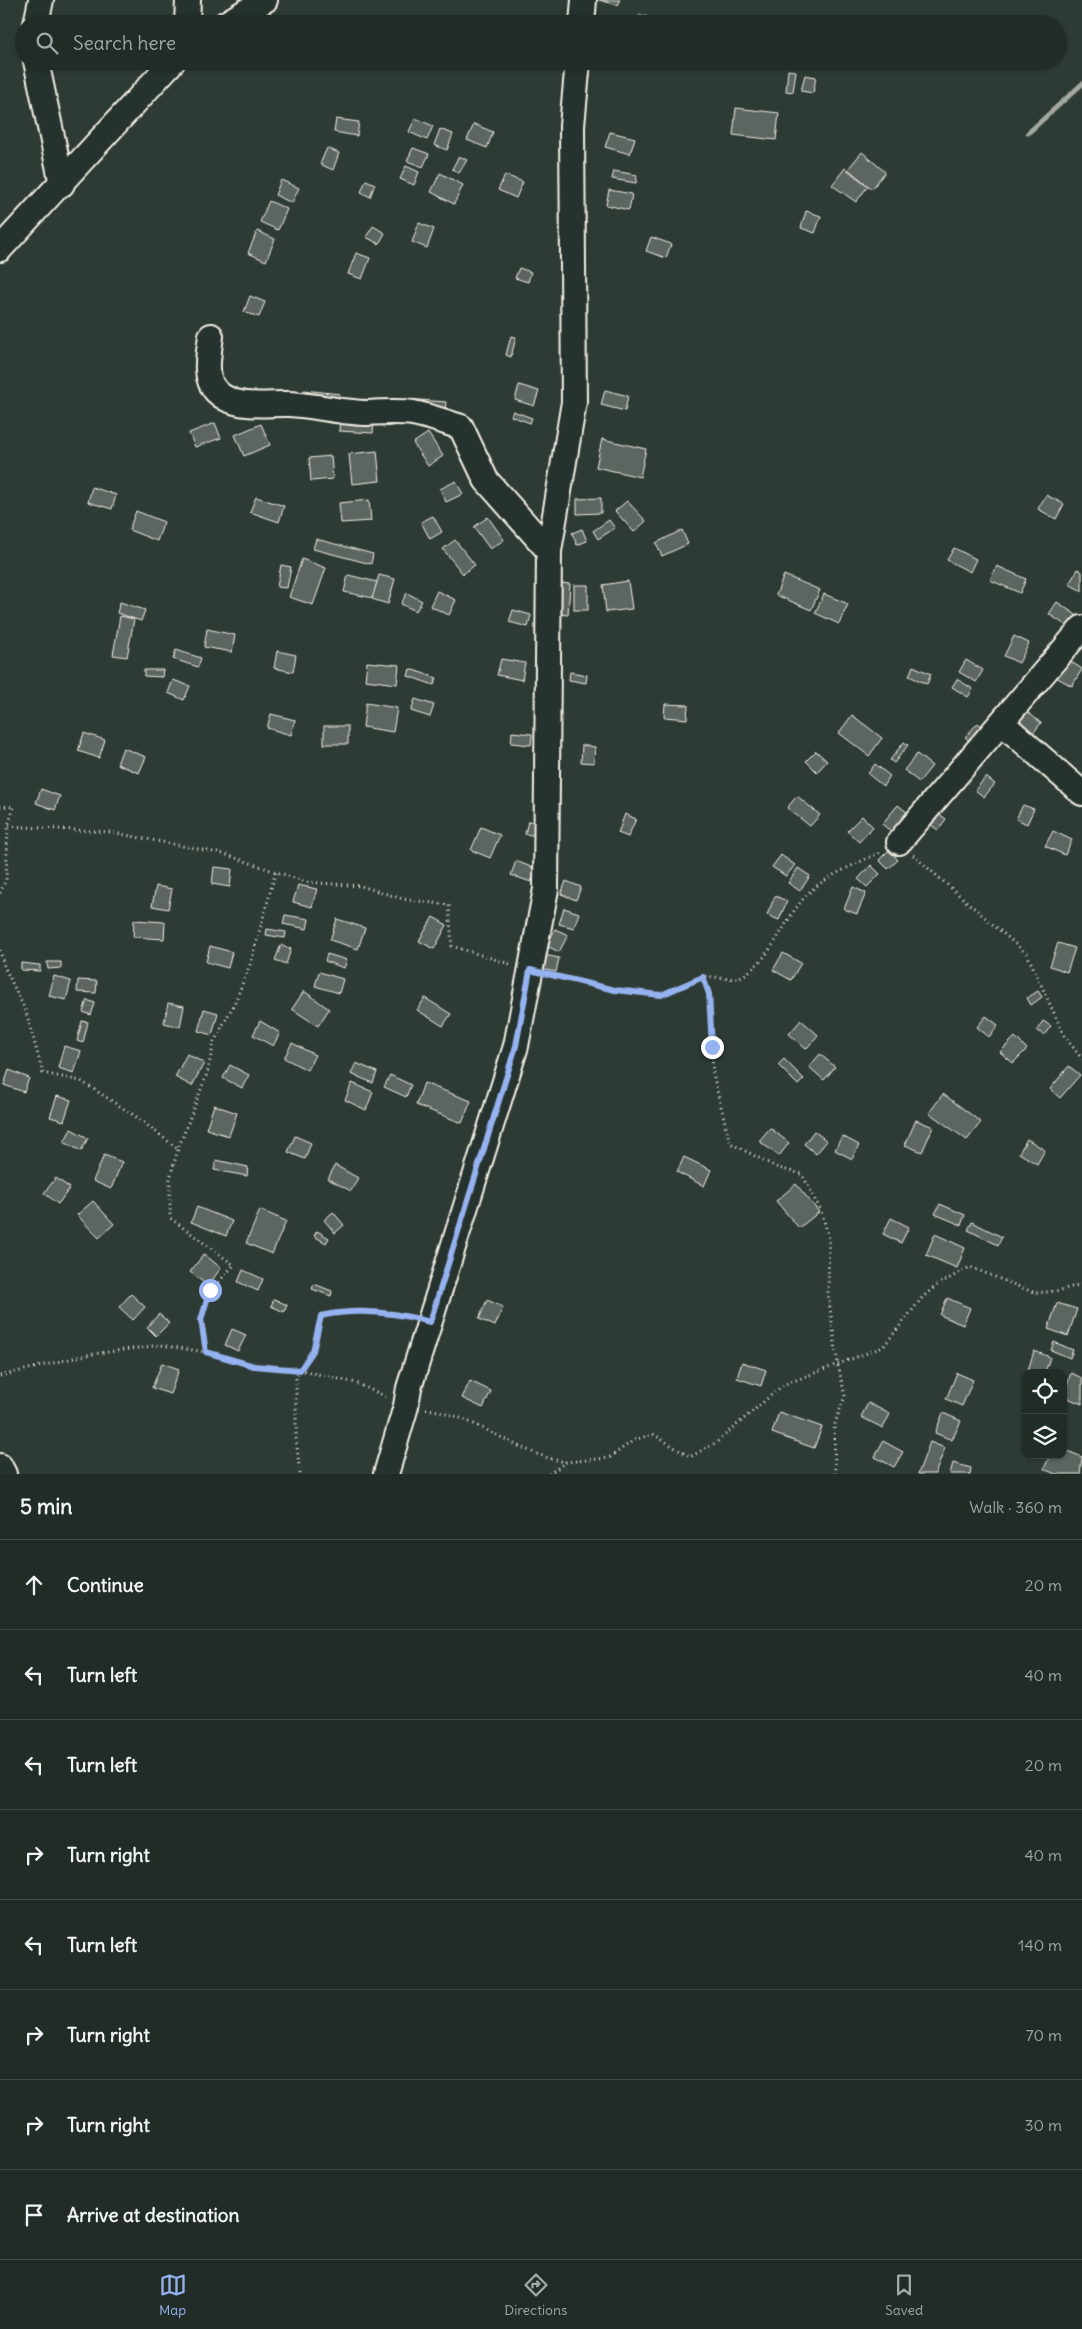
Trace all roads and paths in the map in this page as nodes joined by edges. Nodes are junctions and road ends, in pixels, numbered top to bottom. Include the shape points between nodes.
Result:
1 (41, 0) edge
2 (188, 0) edge
3 (265, 0) edge
4 (584, 0) edge
5 (38, 15) edge
6 (187, 15) edge
7 (240, 15) edge
8 (583, 15) edge
9 (38, 70) edge
10 (165, 70) edge
11 (577, 70) edge
12 (62, 184) junction
13 (0, 249) edge
14 (211, 336) dead end
15 (549, 551) junction
16 (1082, 628) edge
17 (1002, 723) junction
18 (1082, 793) edge
19 (0, 806) edge
20 (8, 826) junction
21 (899, 842) junction
22 (276, 871) junction
23 (0, 893) edge
24 (0, 950) edge
25 (530, 970) junction
26 (703, 977) junction
27 (1082, 1058) edge
28 (178, 1149) junction
29 (1082, 1284) edge
30 (430, 1322) junction
31 (206, 1352) junction
32 (838, 1365) junction
33 (300, 1370) junction
34 (0, 1376) edge
35 (406, 1406) junction
36 (566, 1462) junction
37 (0, 1466) edge
38 (4, 1474) edge
39 (300, 1474) edge
40 (386, 1474) edge
41 (549, 1474) edge
42 (836, 1474) edge

1 - 5 street
2 - 6 street
3 - 7 street
4 - 8 street
9 - 12 street
10 - 12 street
11 - 15 street via 572,126 574,402
12 - 13 street
14 - 15 street via 210,382 228,399 242,404 290,404 414,413 461,427 486,480
15 - 25 street via 546,889
16 - 17 street
17 - 18 street
17 - 21 street
19 - 20 path via 14,807
20 - 22 path via 110,832 224,854
20 - 23 path via 6,880
21 - 26 path via 824,880 802,899 768,952 744,976 730,980
21 - 27 path via 1027,954 1064,1035
22 - 25 path via 306,882 361,886 403,899 449,905 452,946
22 - 28 path via 251,962 236,1002 214,1042 207,1074
24 - 28 path via 26,1012 43,1073 81,1081
25 - 26 path via 615,990 661,995
25 - 30 street via 516,1046
26 - 32 path via 709,994 713,1074 730,1143 778,1168 802,1174 821,1211 828,1238 828,1294
28 - 31 path via 170,1178 170,1218 234,1265 210,1290 201,1320
29 - 32 path via 1036,1293 970,1266 922,1298 883,1347
30 - 33 path via 383,1312 342,1311 321,1316 313,1351
30 - 35 street
31 - 33 path via 254,1366
31 - 34 path via 160,1346 86,1354
32 - 36 path via 783,1385 717,1442 690,1456 653,1434 634,1440 609,1458
32 - 42 path via 845,1396 834,1426
33 - 35 path via 356,1383
33 - 39 path via 296,1376 296,1438
35 - 36 path via 444,1411 545,1458
35 - 40 street
36 - 41 path
37 - 38 street

